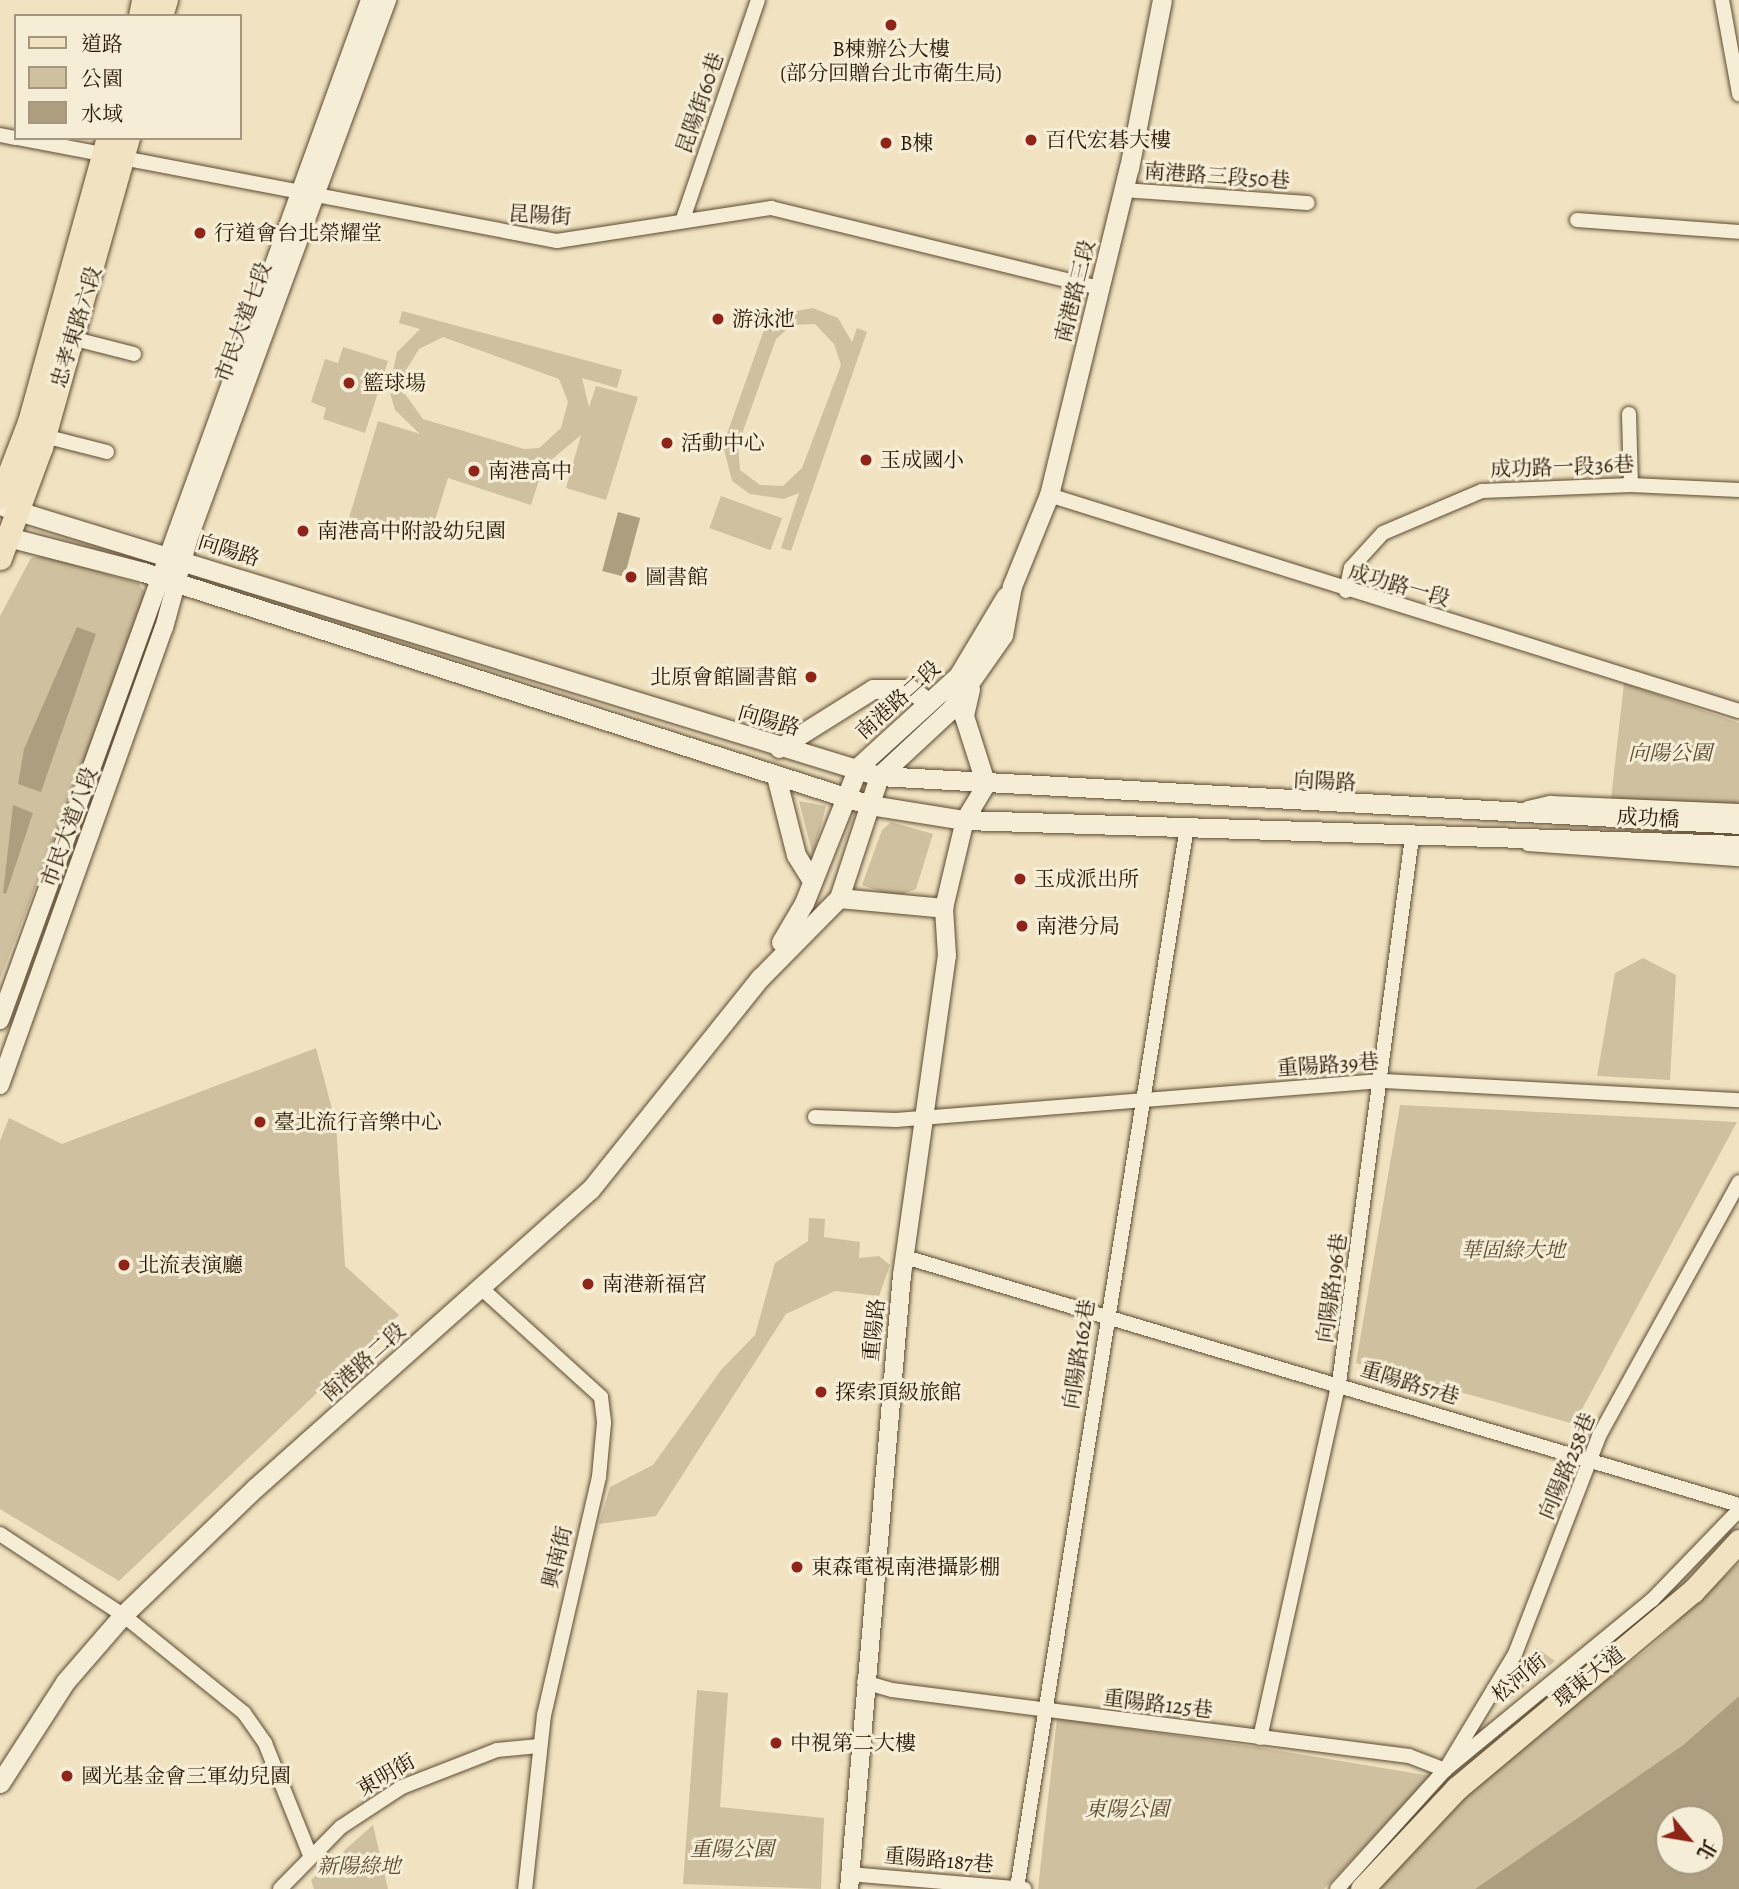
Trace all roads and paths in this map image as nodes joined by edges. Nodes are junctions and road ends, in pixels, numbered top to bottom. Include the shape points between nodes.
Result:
1 (370, 0) edge
2 (387, 0) edge
3 (758, 0) edge
4 (1161, 0) edge
5 (1722, 0) edge
6 (1739, 94) edge
7 (37, 140) edge
8 (115, 148) edge
9 (1124, 190) junction
10 (305, 196) junction
11 (1308, 203) dead end
12 (683, 219) junction
13 (1577, 220) dead end
14 (1739, 232) edge
15 (1099, 288) junction
16 (71, 338) junction
17 (134, 354) dead end
18 (1629, 414) dead end
19 (44, 436) junction
20 (107, 452) dead end
21 (1631, 485) junction
22 (1739, 489) edge
23 (1049, 495) junction
24 (0, 497) edge
25 (9, 509) edge
26 (3, 544) edge
27 (175, 558) junction
28 (168, 581) junction
29 (1012, 586) junction
30 (1346, 591) junction
31 (972, 682) junction
32 (925, 699) junction
33 (1739, 711) edge
34 (779, 748) junction
35 (858, 767) junction
36 (776, 776) junction
37 (879, 776) junction
38 (986, 785) junction
39 (842, 796) junction
40 (870, 805) junction
41 (1521, 810) junction
42 (1739, 811) edge
43 (1556, 816) joint
44 (965, 820) junction
45 (1739, 824) edge
46 (1187, 827) junction
47 (1412, 838) junction
48 (1516, 841) junction
49 (1739, 845) edge
50 (1739, 859) edge
51 (811, 881) junction
52 (839, 898) junction
53 (944, 908) junction
54 (760, 978) junction
55 (0, 1020) edge
56 (1384, 1081) junction
57 (0, 1085) edge
58 (1141, 1100) junction
59 (1739, 1100) edge
60 (814, 1117) dead end
61 (921, 1117) junction
62 (1739, 1182) edge
63 (905, 1257) junction
64 (481, 1288) junction
65 (1106, 1316) junction
66 (1339, 1383) junction
67 (1588, 1461) junction
68 (1739, 1505) edge
69 (1739, 1510) edge
70 (0, 1534) edge
71 (1739, 1542) edge
72 (123, 1615) junction
73 (864, 1682) junction
74 (1043, 1711) junction
75 (1260, 1738) junction
76 (539, 1746) junction
77 (1444, 1770) junction
78 (0, 1783) edge
79 (310, 1855) junction
80 (850, 1881) edge
81 (280, 1889) edge
82 (525, 1889) edge
83 (1020, 1889) edge
84 (1336, 1889) edge
85 (1362, 1889) edge

1 - 10 street, 市民大道七段
2 - 10 street, 市民大道七段
3 - 12 street, 昆陽街60巷
4 - 9 main road, 南港路三段
5 - 6 street
7 - 8 street, 昆陽街
8 - 10 street, 昆陽街
8 - 16 main road, 忠孝東路六段
8 - 24 main road, 忠孝東路六段 via 29,422
9 - 11 street, 南港路三段50巷
9 - 15 main road, 南港路三段
10 - 12 street, 昆陽街 via 557,241
10 - 27 street, 市民大道七段
12 - 15 street, 昆陽街 via 788,210
13 - 14 street
15 - 23 main road, 南港路三段
16 - 17 street
16 - 19 main road, 忠孝東路六段
18 - 21 street
19 - 20 street
19 - 25 main road, 忠孝東路六段
21 - 22 street, 成功路一段36巷
21 - 30 street, 成功路一段36巷 via 1531,486 1482,491 1447,503 1383,533 1351,568
23 - 29 main road, 南港路三段
23 - 30 street, 成功路一段
25 - 26 main road, 忠孝東路六段
25 - 27 main road, 向陽路
26 - 28 main road
27 - 28 street, 市民大道七段
27 - 34 main road, 向陽路
28 - 36 main road
28 - 55 street, 市民大道八段
28 - 57 street, 市民大道八段
29 - 31 main road, 南港路二段 via 1003,635
29 - 32 main road, 南港路二段 via 958,676
30 - 33 street, 成功路一段
31 - 37 main road, 南港路二段
31 - 38 main road via 964,716
32 - 34 main road via 910,689 873,689
32 - 35 main road, 南港路二段
34 - 35 main road, 向陽路
35 - 37 main road, 向陽路
35 - 39 main road, 南港路二段
36 - 39 main road
36 - 51 main road via 796,855
37 - 38 main road, 向陽路
37 - 40 main road, 南港路二段
38 - 41 main road, 向陽路
38 - 44 street, 重陽路
39 - 40 main road
39 - 51 main road, 南港路二段
40 - 44 main road
40 - 52 main road, 南港路二段
41 - 42 street via 1550,803
41 - 43 main road, 向陽路
43 - 45 main road, 成功橋
44 - 46 main road
44 - 53 street, 重陽路
46 - 47 main road
46 - 58 street, 向陽路162巷
47 - 48 main road
47 - 56 street, 向陽路196巷
48 - 49 main road, 成功橋 via 1554,837
48 - 50 street via 1551,850
51 - 54 main road, 南港路二段
52 - 53 main road
52 - 54 main road, 南港路二段
53 - 61 street, 重陽路 via 947,956
54 - 64 main road, 南港路二段 via 590,1190
56 - 58 street, 重陽路39巷
56 - 59 street, 重陽路39巷
56 - 66 street, 向陽路196巷
58 - 61 street, 重陽路39巷
58 - 65 street, 向陽路162巷
60 - 61 street, 重陽路39巷
61 - 63 street, 重陽路
62 - 67 street, 向陽路258巷
63 - 65 street, 重陽路57巷
63 - 73 street, 重陽路
64 - 72 main road, 南港路二段
64 - 76 street, 興南街 via 601,1397 604,1423 599,1477
65 - 66 street, 重陽路57巷
65 - 74 street, 向陽路162巷
66 - 67 street, 重陽路57巷
66 - 75 street, 向陽路196巷
67 - 68 street, 重陽路57巷
67 - 77 street, 向陽路258巷 via 1533,1616
69 - 77 street, 松河街 via 1652,1600
70 - 72 street
71 - 85 main road, 環東大道 via 1693,1591 1457,1788
72 - 78 main road, 南港路二段 via 65,1682
72 - 79 street via 232,1700 257,1728
73 - 74 street, 重陽路125巷
73 - 80 street, 重陽路
74 - 75 street, 重陽路125巷
74 - 83 street, 向陽路162巷
75 - 77 street, 重陽路125巷 via 1409,1756
76 - 79 street, 東明街 via 449,1764 375,1803
76 - 82 street, 興南街
77 - 84 street, 松河街
79 - 81 street, 東明街
80 - 83 street, 重陽路187巷

